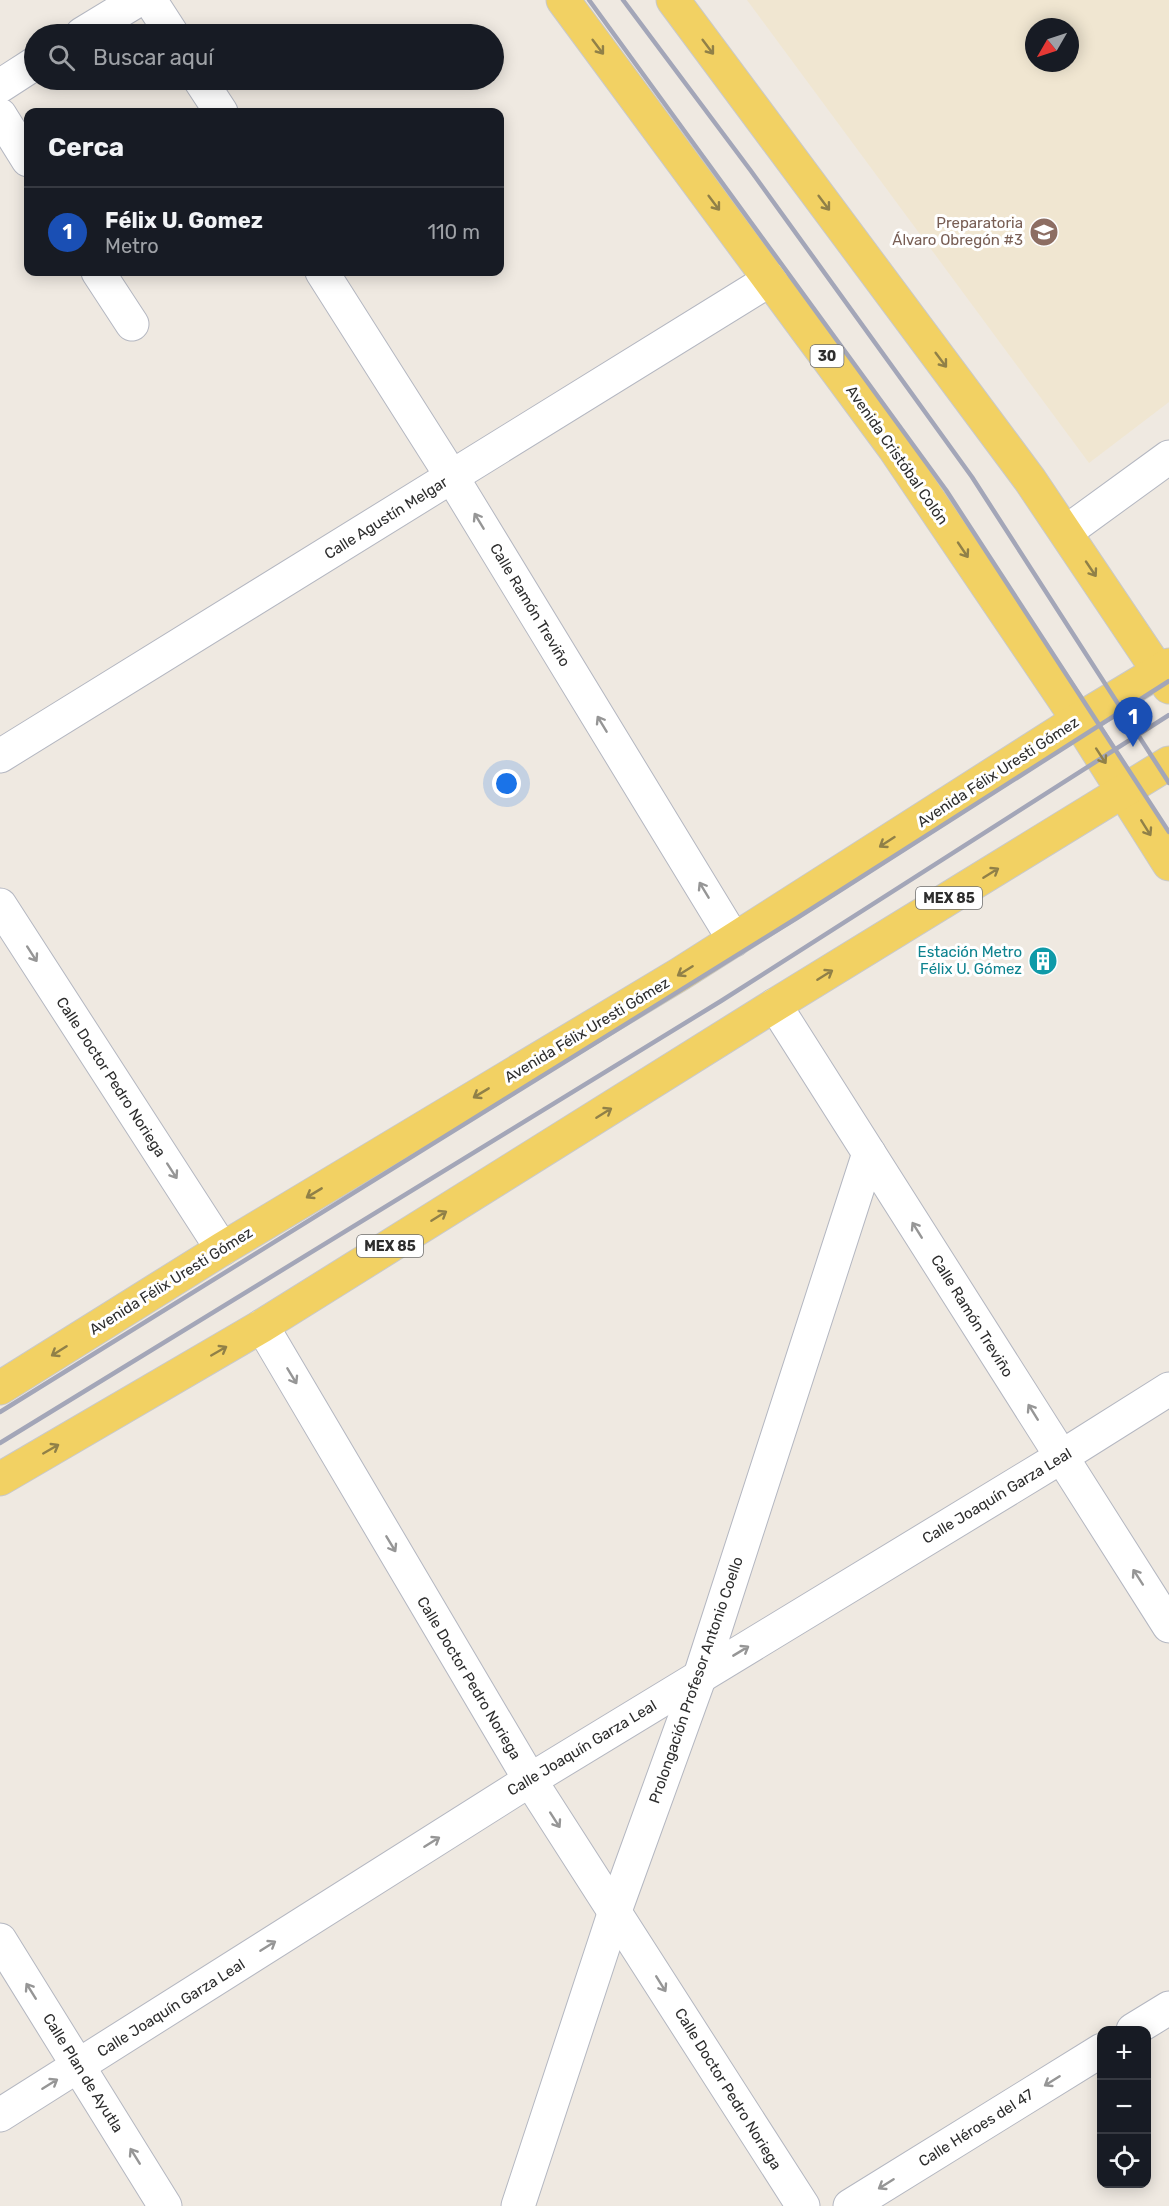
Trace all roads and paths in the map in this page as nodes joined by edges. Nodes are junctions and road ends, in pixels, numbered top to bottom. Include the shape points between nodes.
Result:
1 (138, 0) edge
2 (150, 0) edge
3 (563, 0) edge
4 (673, 0) edge
5 (98, 24) edge
6 (166, 24) edge
7 (24, 70) edge
8 (0, 86) edge
9 (207, 90) edge
10 (218, 108) edge
11 (0, 115) edge
12 (24, 154) edge
13 (101, 276) edge
14 (325, 276) edge
15 (771, 279) junction
16 (132, 324) dead end
17 (1169, 457) edge
18 (452, 477) junction
19 (1066, 532) junction
20 (1166, 674) edge
21 (1078, 720) junction
22 (0, 756) edge
23 (1169, 763) edge
24 (1124, 792) junction
25 (1169, 864) edge
26 (0, 905) edge
27 (734, 940) junction
28 (775, 1005) junction
29 (869, 1153) junction
30 (222, 1249) junction
31 (262, 1326) junction
32 (0, 1388) edge
33 (1169, 1389) edge
34 (1061, 1457) junction
35 (0, 1479) edge
36 (1169, 1626) edge
37 (700, 1676) junction
38 (530, 1780) junction
39 (615, 1911) junction
40 (0, 1940) edge
41 (1169, 2008) edge
42 (1141, 2026) edge
43 (1097, 2052) edge
44 (78, 2066) junction
45 (0, 2115) edge
46 (165, 2206) edge
47 (519, 2206) edge
48 (803, 2206) edge
49 (850, 2206) edge

1 - 5 street
2 - 6 street
3 -> 15 main road, Avenida Cristóbal Colón / 30
4 -> 19 main road
7 - 8 street
9 - 10 street
11 - 12 street
13 - 16 street
14 - 18 street, Calle Ramón Treviño
15 - 18 street, Calle Agustín Melgar
15 -> 21 main road, Avenida Cristóbal Colón / 30 via 894,448
17 - 19 street
18 - 22 street, Calle Agustín Melgar
27 -> 18 street, Calle Ramón Treviño
19 -> 20 main road
20 - 21 main road, Avenida Félix Uresti Gómez
21 -> 24 main road, Avenida Cristóbal Colón / 30
21 -> 27 main road, Avenida Félix Uresti Gómez
23 - 24 main road, MEX 85
24 -> 25 main road, Avenida Cristóbal Colón / 30
28 -> 24 main road, MEX 85
26 -> 30 street, Calle Doctor Pedro Noriega
27 -> 30 main road, Avenida Félix Uresti Gómez
28 - 29 street, Calle Ramón Treviño
31 -> 28 main road, MEX 85
34 -> 29 street, Calle Ramón Treviño
29 - 37 street, Prolongación Profesor Antonio Coello
30 -> 32 main road, Avenida Félix Uresti Gómez
35 -> 31 main road, MEX 85
31 -> 38 street, Calle Doctor Pedro Noriega
33 - 34 street, Calle Joaquín Garza Leal
36 -> 34 street, Calle Ramón Treviño
37 -> 34 street, Calle Joaquín Garza Leal
37 - 38 street, Calle Joaquín Garza Leal
37 - 39 street, Prolongación Profesor Antonio Coello
38 -> 39 street, Calle Doctor Pedro Noriega
44 -> 38 street, Calle Joaquín Garza Leal
39 - 47 street, Prolongación Profesor Antonio Coello
39 -> 48 street, Calle Doctor Pedro Noriega
44 -> 40 street, Calle Plan de Ayutla
41 - 42 street
43 -> 49 street, Calle Héroes del 47
45 -> 44 street, Calle Joaquín Garza Leal
46 -> 44 street, Calle Plan de Ayutla

